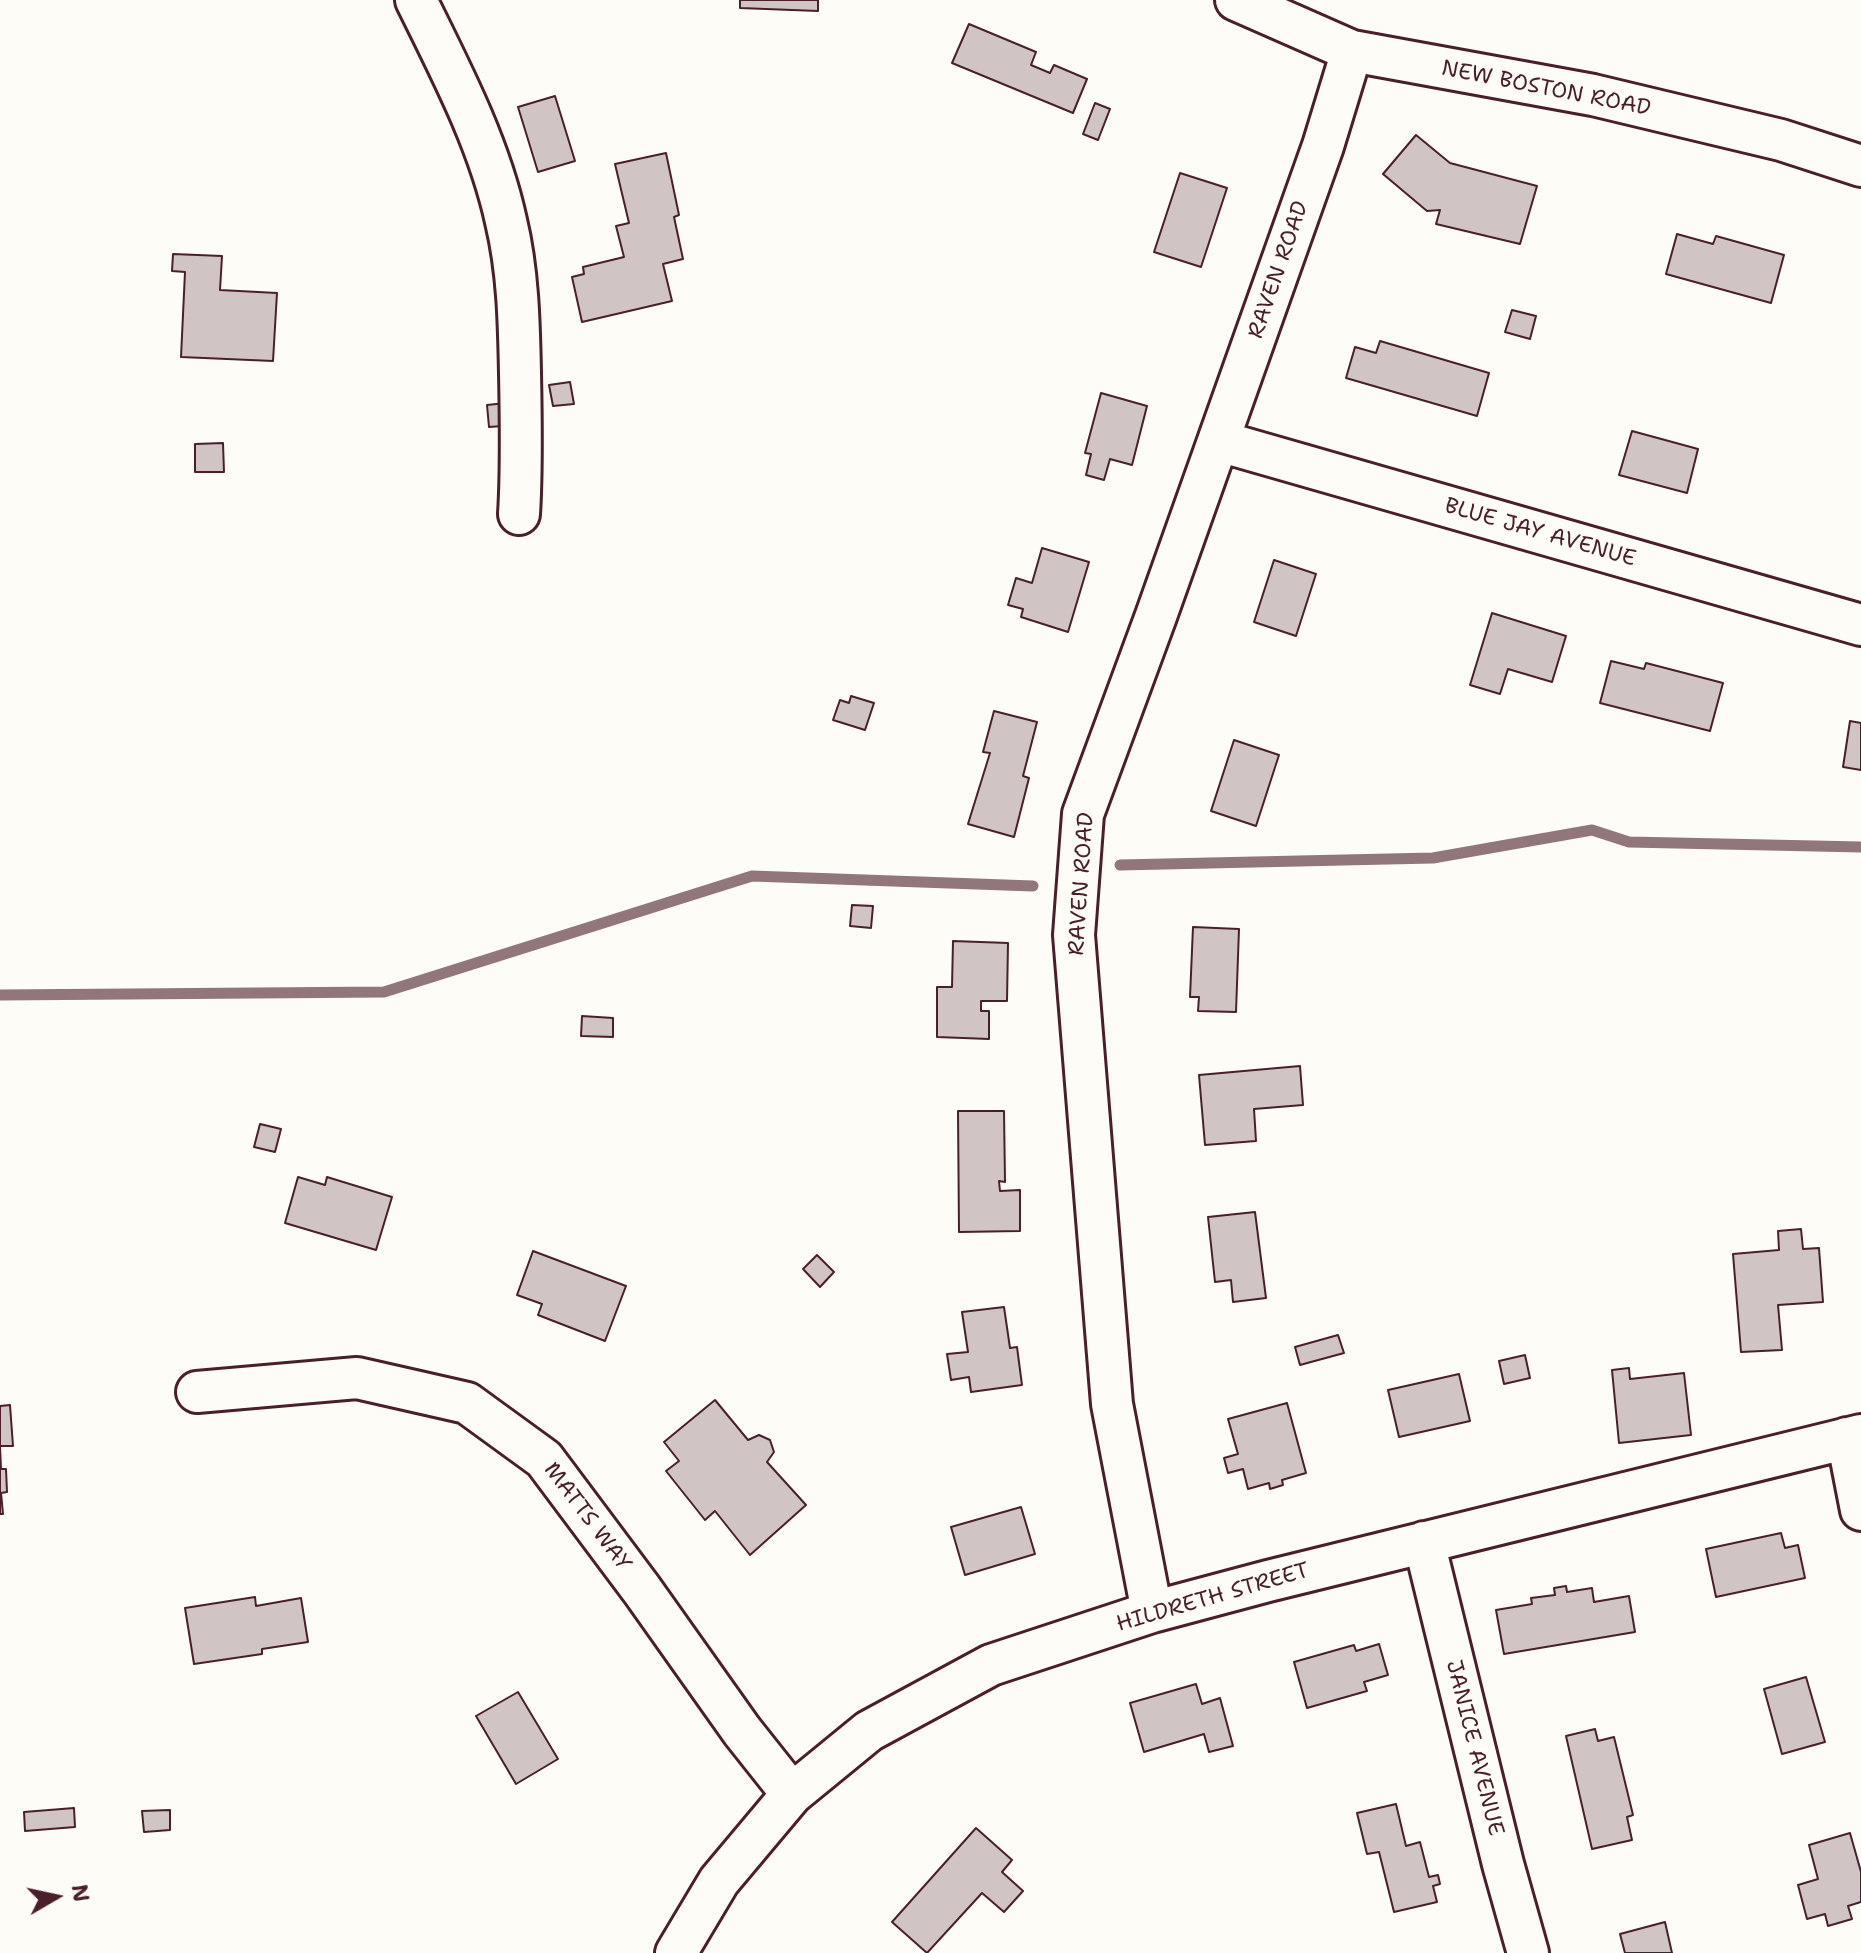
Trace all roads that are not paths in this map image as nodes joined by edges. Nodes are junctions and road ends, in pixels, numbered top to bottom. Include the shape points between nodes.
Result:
1 (416, 0) edge
2 (1236, 0) edge
3 (1352, 51) junction
4 (1861, 166) edge
5 (1219, 441) junction
6 (519, 514) dead end
7 (1861, 625) edge
8 (197, 1392) dead end
9 (1854, 1436) edge
10 (1861, 1510) edge
11 (1424, 1542) junction
12 (1152, 1612) junction
13 (792, 1794) junction
14 (676, 1953) edge
15 (1528, 1953) edge

1 - 6 street via 476,126 507,222 519,328
2 - 3 street, NEW BOSTON ROAD
3 - 4 street, NEW BOSTON ROAD via 1593,95 1781,140
3 - 5 street, RAVEN ROAD
5 - 7 street, BLUE JAY AVENUE
5 - 12 street, RAVEN ROAD via 1083,814 1074,935 1112,1404
8 - 13 street, MATTS WAY via 357,1378 467,1403 544,1459
9 - 10 street
9 - 11 street, HILDRETH STREET
11 - 12 street, HILDRETH STREET
11 - 15 street, JANICE AVENUE
12 - 13 street, HILDRETH STREET via 991,1665 869,1731
13 - 14 street, HILDRETH STREET via 719,1881

